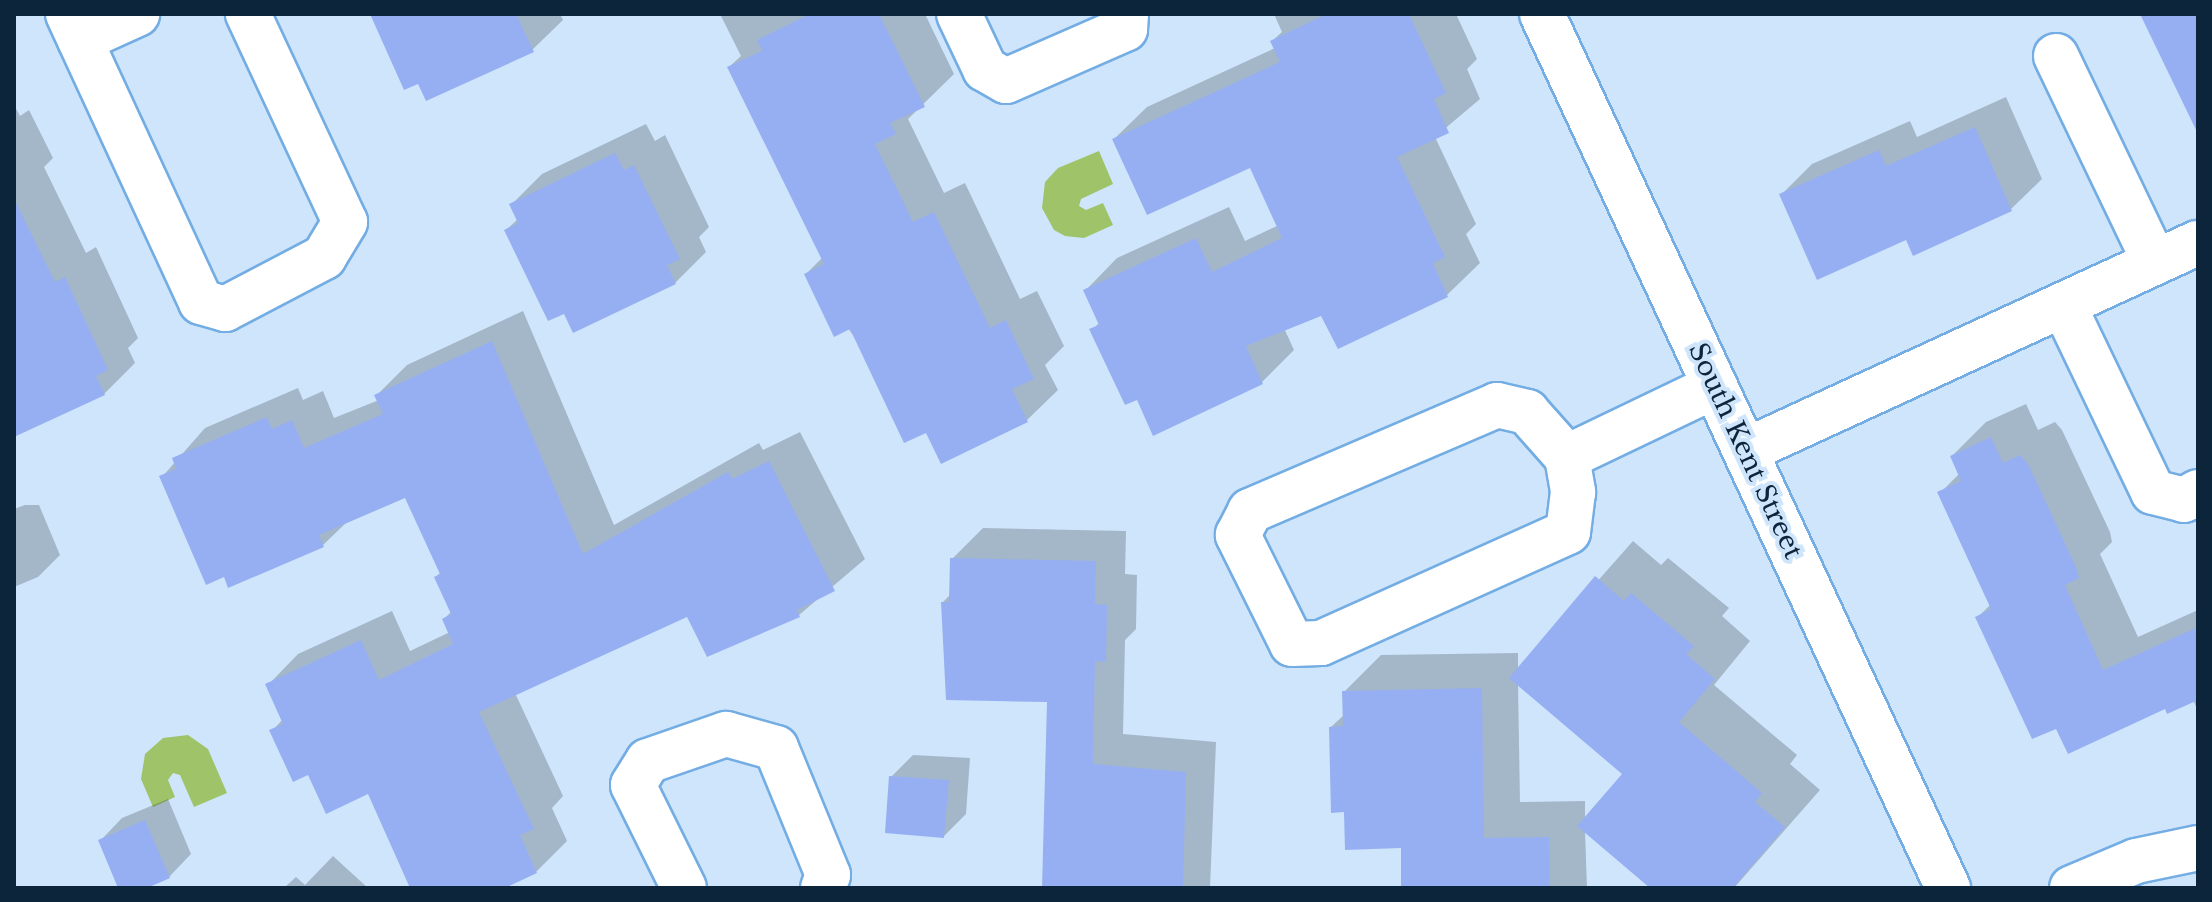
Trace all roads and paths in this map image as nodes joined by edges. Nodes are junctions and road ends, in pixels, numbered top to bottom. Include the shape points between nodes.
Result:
1 (137, 14) edge
2 (248, 14) edge
3 (959, 14) edge
4 (1126, 14) edge
5 (1542, 14) edge
6 (74, 27) edge
7 (2056, 56) dead end
8 (2198, 243) edge
9 (2155, 263) junction
10 (2064, 306) junction
11 (1715, 386) junction
12 (1745, 451) junction
13 (1567, 457) junction
14 (2198, 492) edge
15 (2198, 848) edge
16 (684, 888) edge
17 (823, 888) edge
18 (1948, 888) edge
19 (2072, 888) edge

1 - 6 street
2 - 6 street via 345,222 324,257 225,309 201,302
3 - 4 street via 985,69 1006,81 1125,29
5 - 11 street, South Kent Street
7 - 9 street
8 - 9 street
9 - 10 street
10 - 12 street
10 - 14 street via 2153,492 2184,500
11 - 12 street, South Kent Street
11 - 13 street
12 - 18 street, South Kent Street
13 - 13 street via 1573,492 1568,532 1321,643 1292,644 1238,535 1250,511 1497,405 1527,412
15 - 19 street via 2136,861
16 - 17 street via 633,785 648,761 726,734 776,748 828,875

